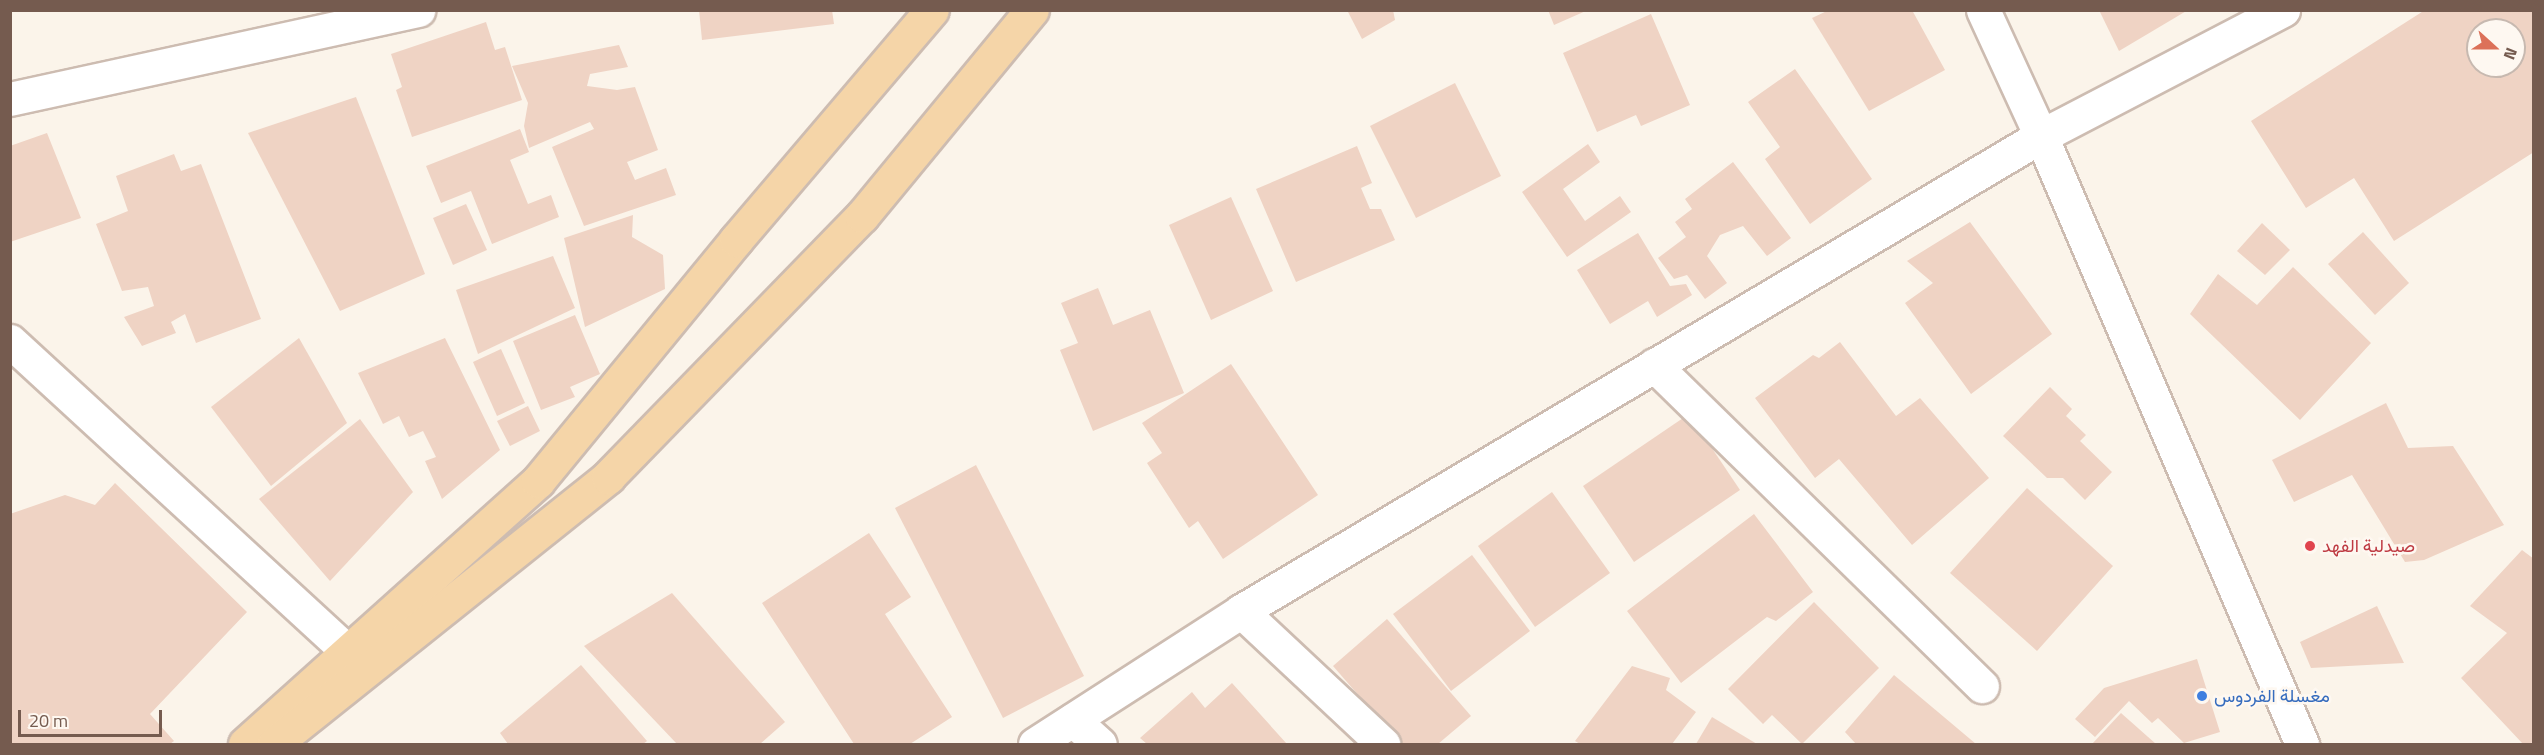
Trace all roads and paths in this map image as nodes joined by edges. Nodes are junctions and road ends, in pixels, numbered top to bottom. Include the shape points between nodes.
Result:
1 (418, 10) edge
2 (932, 10) edge
3 (1032, 10) edge
4 (1983, 10) edge
5 (2283, 10) edge
6 (10, 99) edge
7 (2041, 136) junction
8 (10, 341) edge
9 (1654, 366) junction
10 (1241, 610) junction
11 (348, 652) junction
12 (1982, 686) dead end
13 (1073, 720) junction
14 (245, 744) edge
15 (274, 744) edge
16 (1035, 744) edge
17 (1100, 744) edge
18 (1383, 744) edge
19 (2302, 744) edge

1 - 6 street
2 - 11 main road via 538,481
3 - 15 main road via 862,216 608,477
4 - 7 street
5 - 7 street
7 - 9 street
7 - 19 street
8 - 11 street
9 - 10 street
9 - 12 street
10 - 13 street
10 - 18 street
11 - 14 main road
13 - 16 street
13 - 17 street

